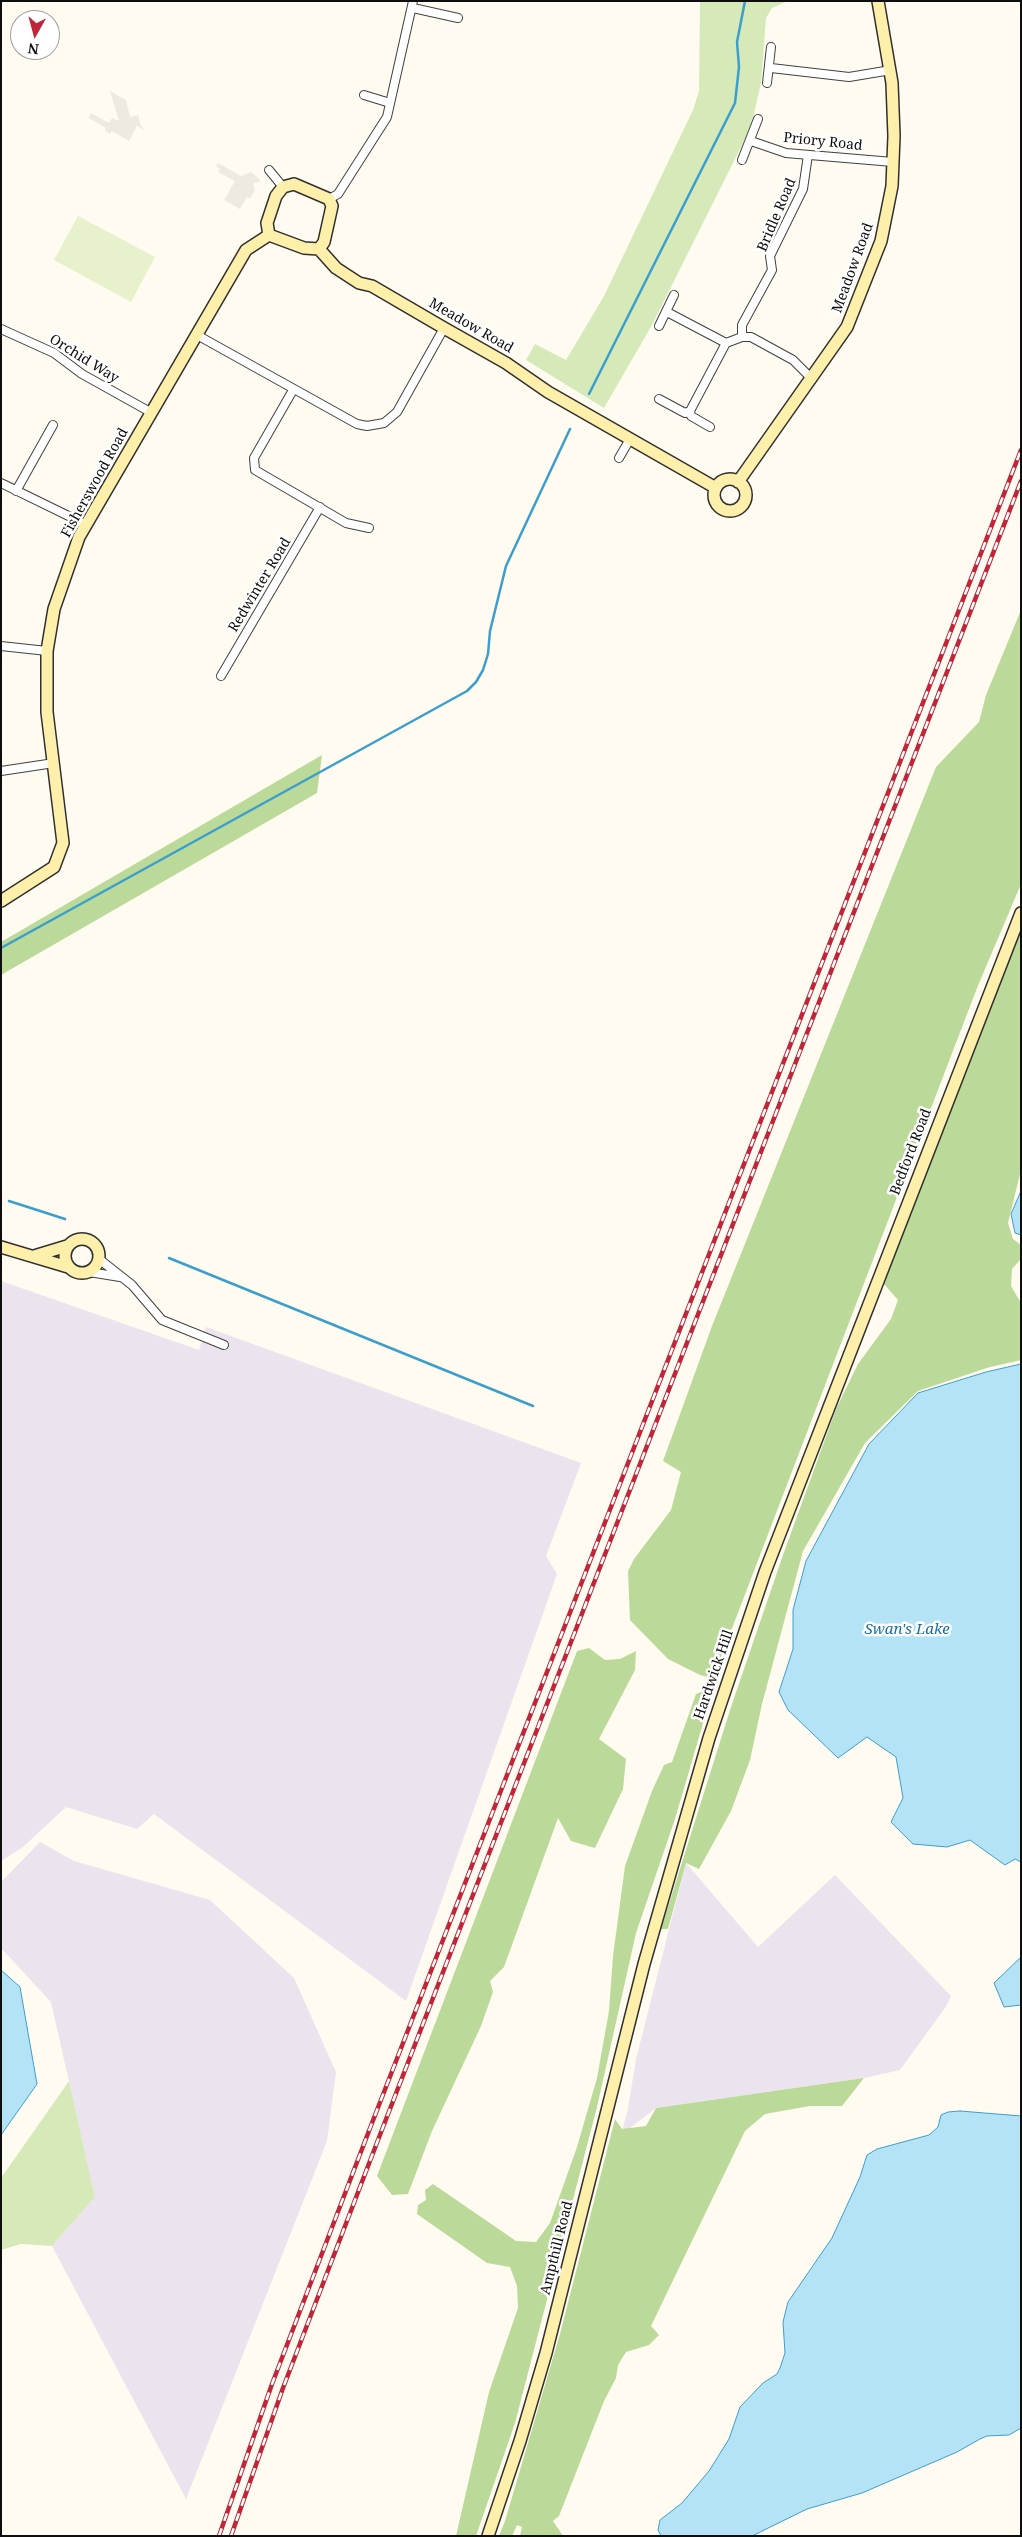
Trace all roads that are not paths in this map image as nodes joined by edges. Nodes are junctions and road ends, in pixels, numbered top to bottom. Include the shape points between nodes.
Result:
1 (878, 1) edge
2 (413, 5) edge
3 (458, 18) dead end
4 (772, 47) dead end
5 (771, 68) junction
6 (891, 70) junction
7 (767, 83) dead end
8 (364, 96) dead end
9 (390, 103) junction
10 (758, 119) dead end
11 (751, 141) junction
12 (808, 155) junction
13 (742, 160) dead end
14 (893, 162) junction
15 (269, 170) dead end
16 (283, 186) junction
17 (329, 198) junction
18 (268, 235) junction
19 (319, 249) junction
20 (674, 295) dead end
21 (667, 312) junction
22 (659, 326) dead end
23 (1, 329) edge
24 (441, 333) junction
25 (197, 335) junction
26 (742, 337) junction
27 (726, 343) junction
28 (812, 380) junction
29 (295, 390) junction
30 (659, 399) dead end
31 (690, 412) junction
32 (152, 413) junction
33 (53, 425) dead end
34 (710, 427) dead end
35 (630, 439) junction
36 (619, 458) dead end
37 (738, 482) junction
38 (2, 485) edge
39 (716, 488) junction
40 (16, 491) junction
41 (320, 508) junction
42 (85, 524) junction
43 (369, 528) dead end
44 (1, 646) edge
45 (47, 651) junction
46 (220, 676) dead end
47 (54, 763) junction
48 (1, 772) edge
49 (1, 900) edge
50 (1021, 913) edge
51 (67, 1246) junction
52 (1, 1247) edge
53 (34, 1256) junction
54 (100, 1259) junction
55 (68, 1267) junction
56 (89, 1272) junction
57 (122, 1278) junction
58 (224, 1345) dead end
59 (830, 1402) joint
60 (644, 1964) joint
61 (488, 2536) edge

1 - 6 street, Meadow Road
2 - 3 street
2 - 9 street
4 - 5 street
5 - 6 street via 849,77
5 - 7 street
6 - 14 street, Meadow Road
8 - 9 street
9 - 17 street via 386,117 338,194
10 - 11 street
11 - 12 street, Priory Road via 786,153
11 - 13 street
12 - 14 street, Priory Road
12 - 26 street, Bridle Road via 803,189 770,256 772,270 742,325
14 - 28 street, Meadow Road via 888,217 867,280 847,327
15 - 16 street
16 - 17 street via 294,184
16 - 18 street via 267,223
17 - 19 street via 332,206 324,242
18 - 19 street via 304,248
18 - 25 street, Fisherswood Road via 246,250
19 - 24 street, Meadow Road via 336,268 372,286
20 - 21 street
21 - 22 street
21 - 27 street
23 - 32 street, Orchid Way via 54,353 82,374
24 - 29 street via 397,412 384,423 357,424
24 - 35 street, Meadow Road
25 - 29 street
25 - 32 street, Fisherswood Road
26 - 27 street
26 - 28 street via 751,337 793,360
27 - 31 street
28 - 37 street, Meadow Road
29 - 41 street via 254,458 255,470
30 - 31 street via 685,413
31 - 34 street via 691,416
32 - 42 street, Fisherswood Road
33 - 40 street
35 - 36 street
35 - 39 street, Meadow Road
37 - 39 street via 724,480
37 - 39 street via 744,488 745,497 742,505 734,510 724,510 717,505 714,498
38 - 40 street
40 - 42 street
41 - 43 street via 346,522
41 - 46 street, Redwinter Road
42 - 45 street, Fisherswood Road via 54,609
44 - 45 street
45 - 47 street, Fisherswood Road via 47,712
47 - 48 street
47 - 49 street, Fisherswood Road via 63,843 54,867
50 - 59 street, Bedford Road
51 - 53 street
51 - 54 street via 78,1240 89,1240 97,1248
51 - 55 street
52 - 53 street
53 - 55 street
54 - 56 street
54 - 57 street
55 - 56 street via 78,1273
56 - 57 street
57 - 58 street via 162,1320
59 - 60 street, Hardwick Hill via 708,1738
60 - 61 street, Ampthill Road via 546,2354

